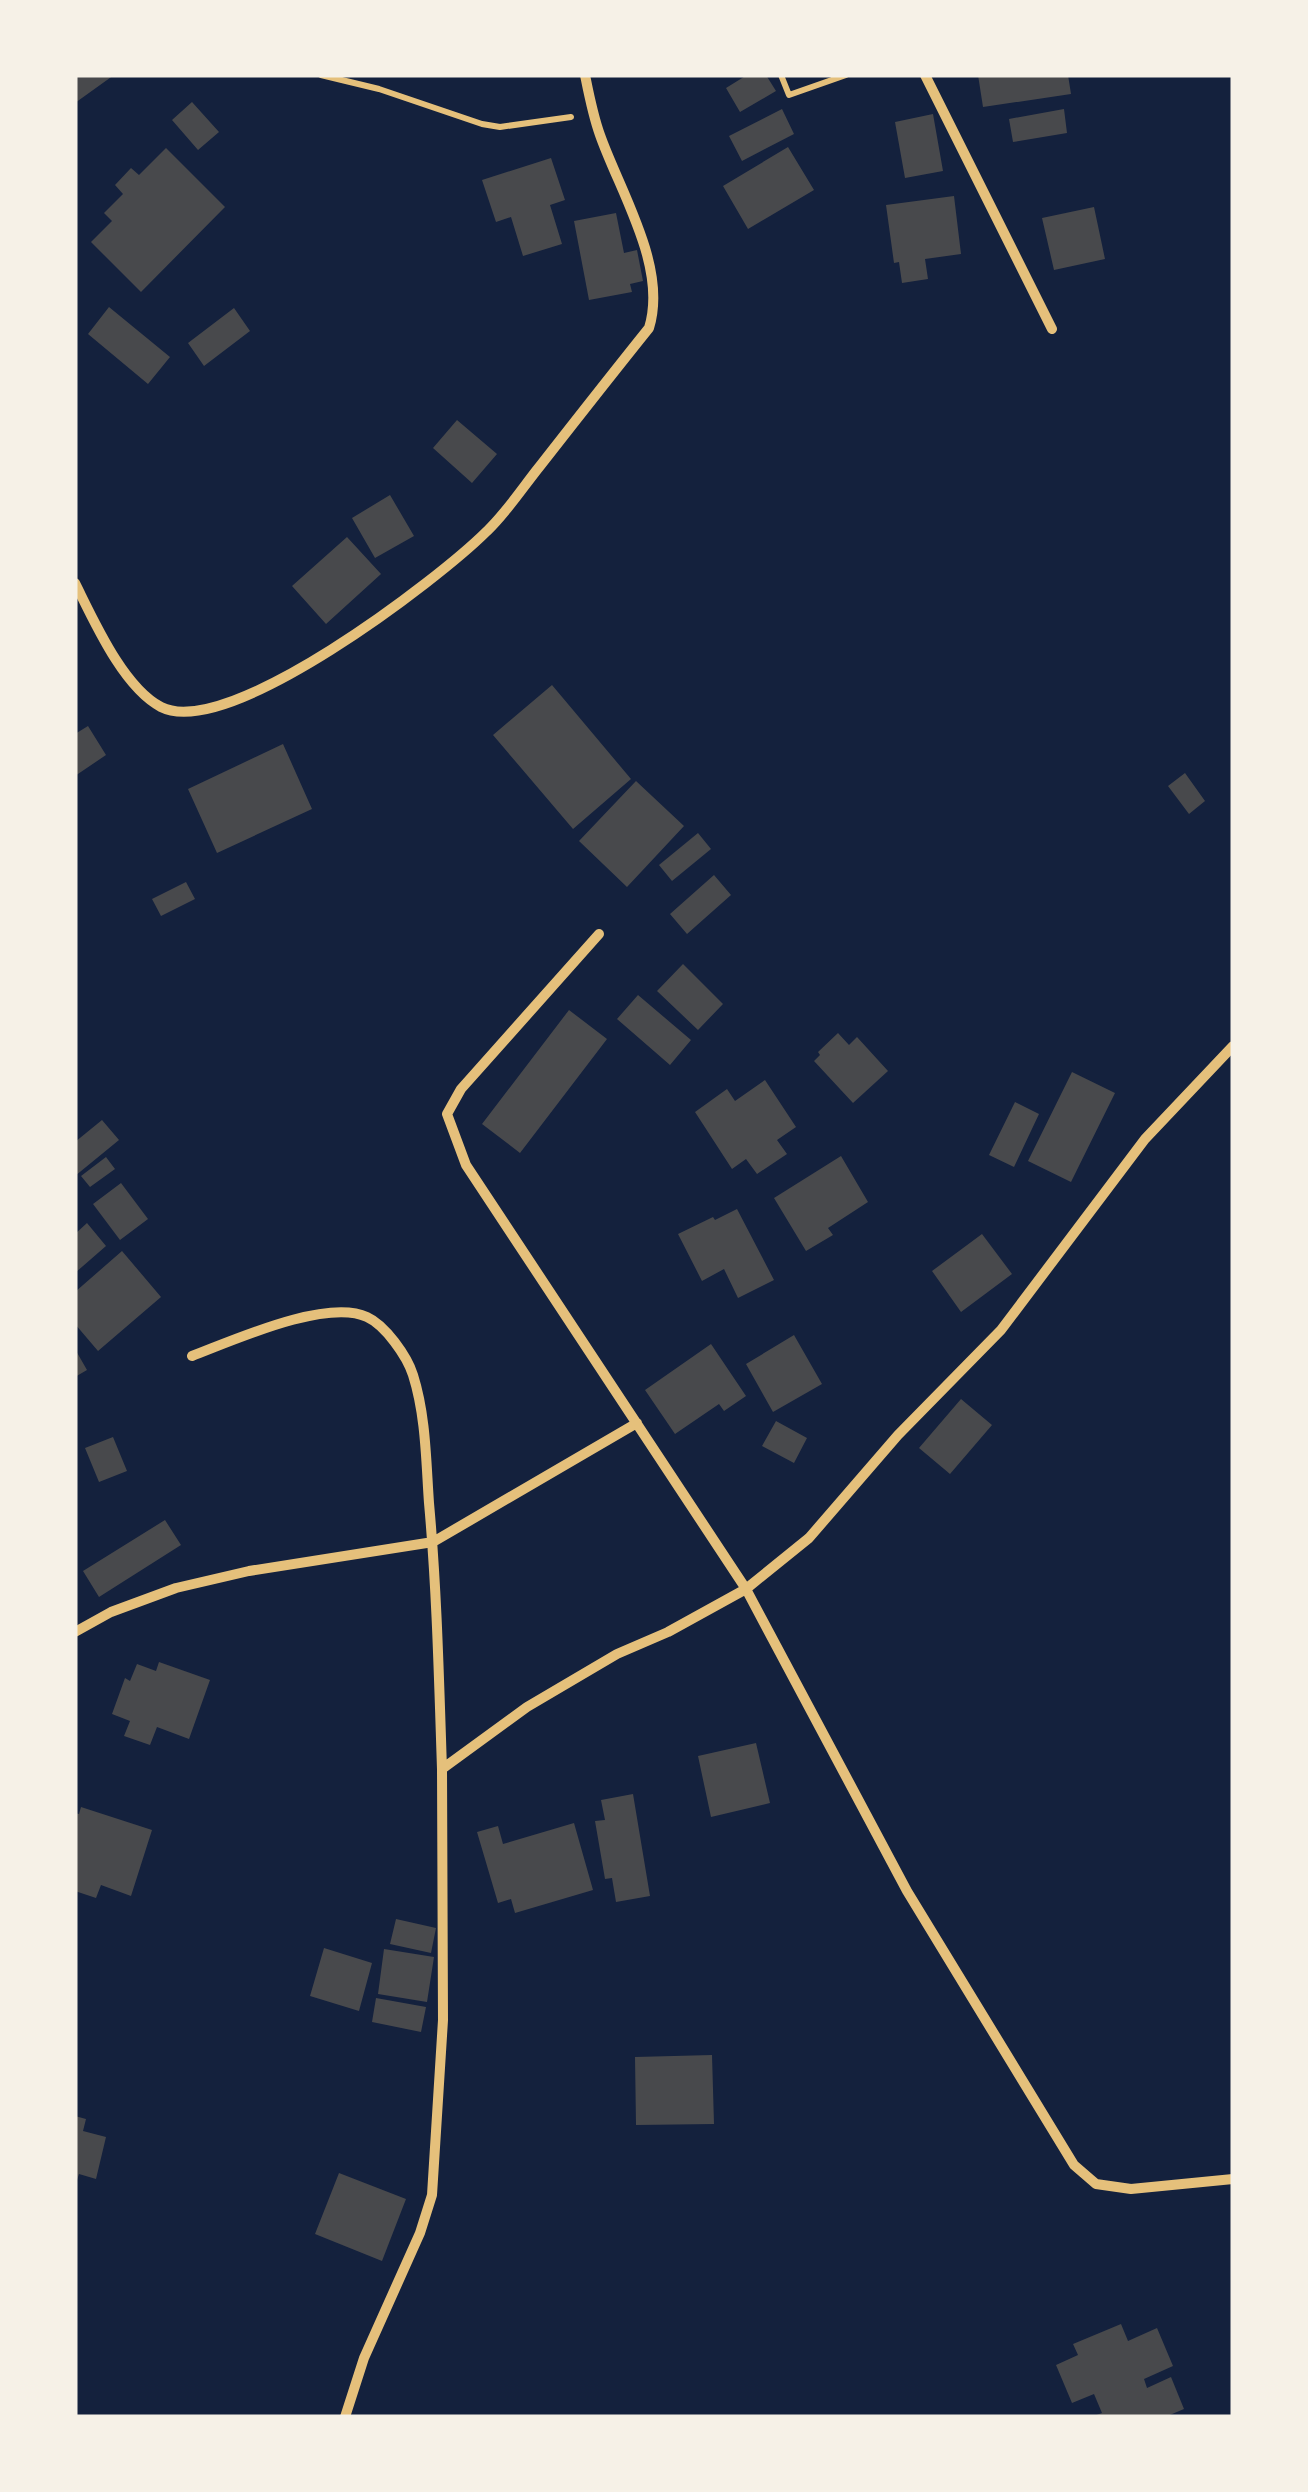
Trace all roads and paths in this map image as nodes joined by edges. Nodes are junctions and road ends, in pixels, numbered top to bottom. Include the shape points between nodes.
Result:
1 (321, 75) edge
2 (585, 75) edge
3 (781, 75) edge
4 (846, 75) edge
5 (925, 75) edge
6 (594, 114) junction
7 (1052, 329) dead end
8 (75, 584) edge
9 (600, 934) dead end
10 (1233, 1046) edge
11 (192, 1356) dead end
12 (636, 1423) junction
13 (432, 1542) junction
14 (746, 1589) junction
15 (75, 1632) edge
16 (442, 1769) junction
17 (1233, 2180) edge
18 (345, 2417) edge

1 - 6 path via 500,127
2 - 6 street
3 - 4 path via 789,95
5 - 7 street
6 - 8 street via 645,248 654,313 649,328 488,530 368,628 272,683 193,711 158,706 127,676
9 - 12 street via 447,1114 466,1166
10 - 14 street via 1145,1139 1001,1330 808,1538
11 - 13 street via 287,1321 336,1312 367,1317 401,1348 413,1374
12 - 13 street
12 - 14 street
13 - 15 street via 176,1588
13 - 16 street
14 - 16 street via 602,1662
14 - 17 street via 907,1890 1074,2166 1096,2184 1132,2189
16 - 18 street via 443,2020 432,2195

